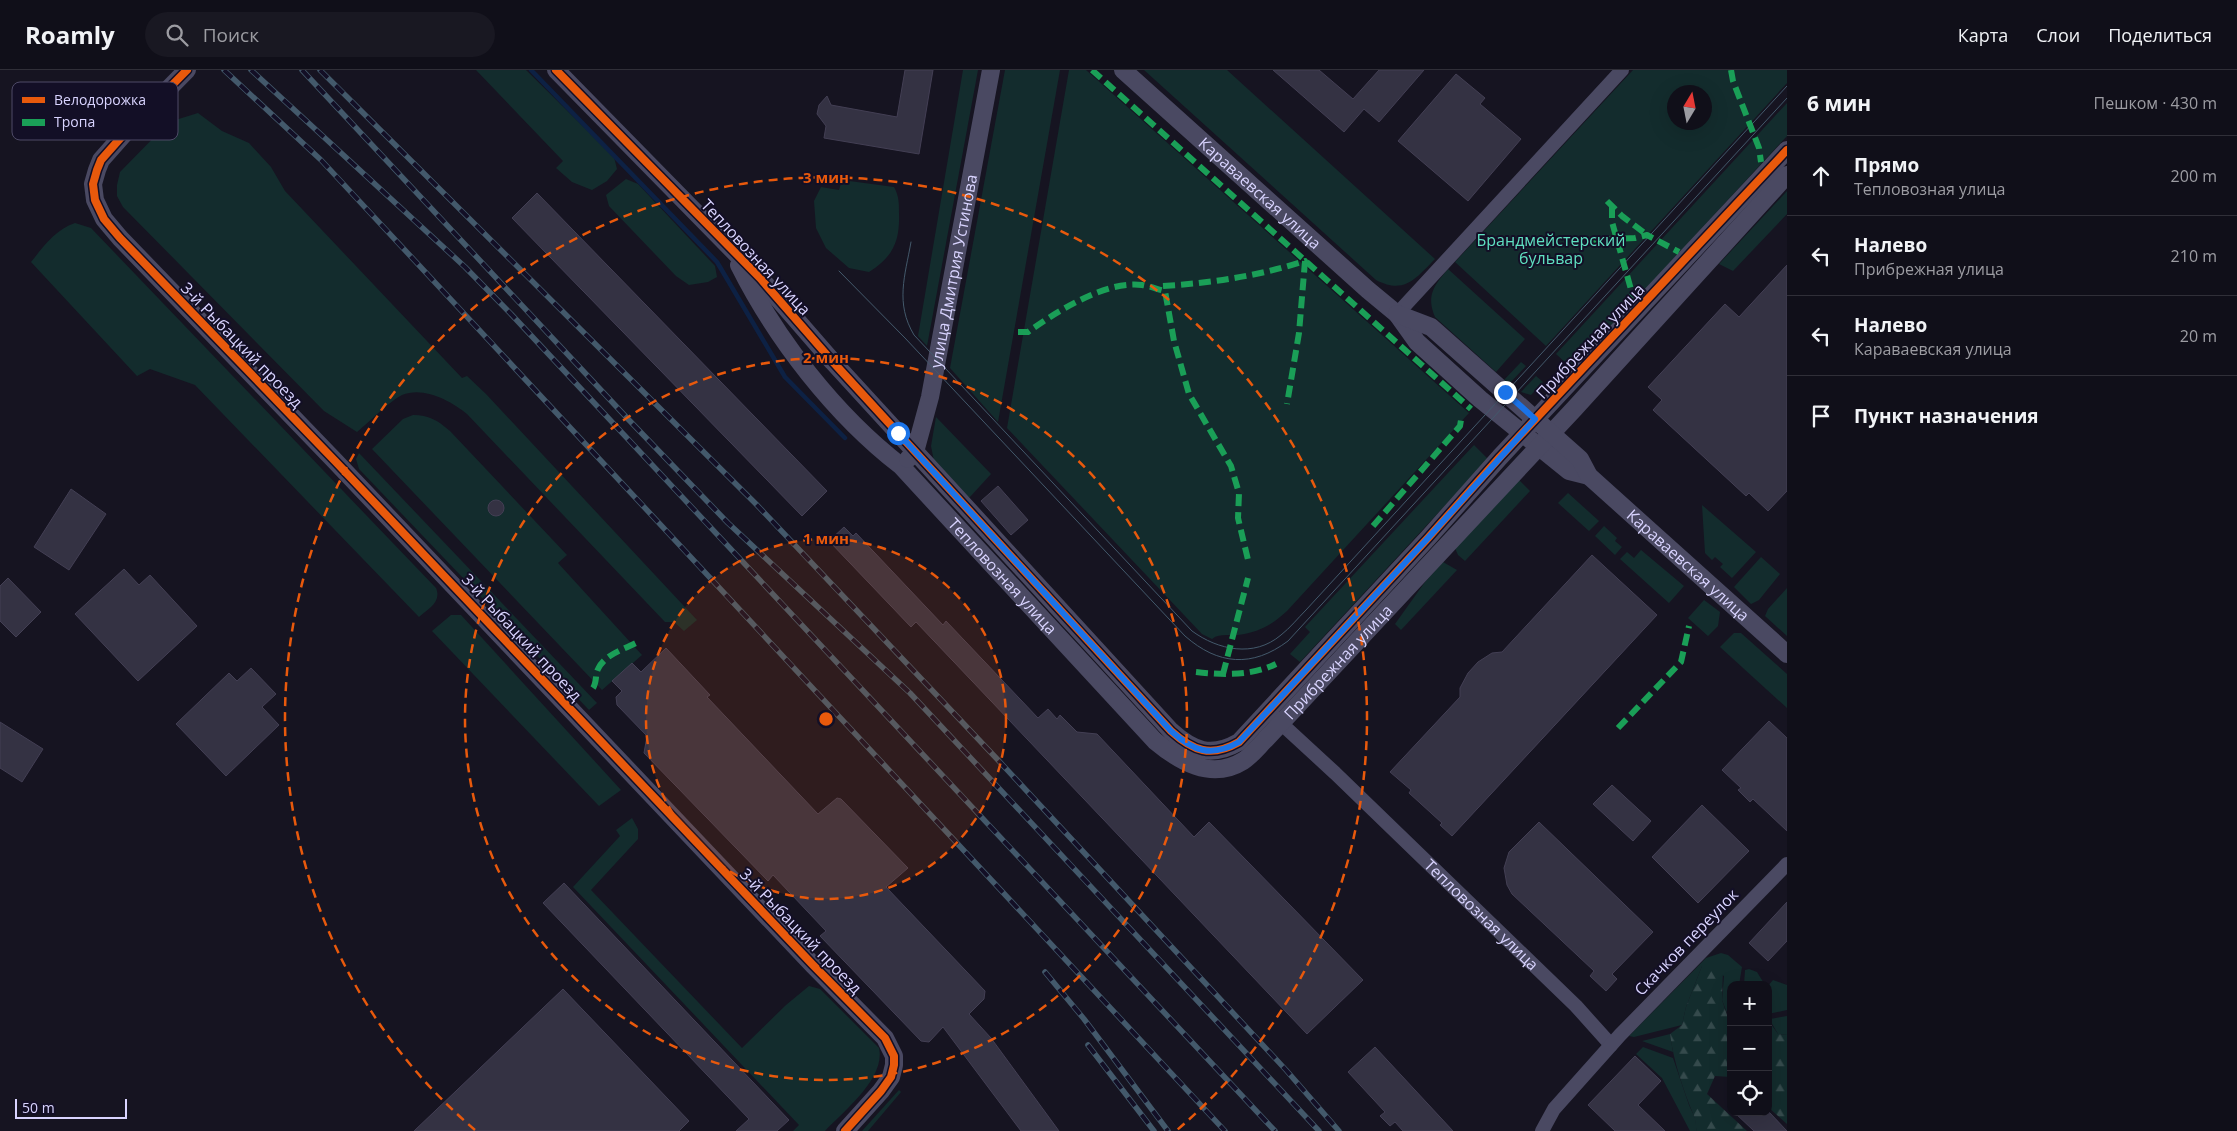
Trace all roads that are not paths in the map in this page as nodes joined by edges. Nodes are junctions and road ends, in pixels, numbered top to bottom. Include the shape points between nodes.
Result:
1 (187, 70) edge
2 (556, 70) edge
3 (991, 70) edge
4 (1123, 70) edge
5 (1622, 70) edge
6 (175, 82) edge
7 (119, 140) edge
8 (1787, 150) edge
9 (1787, 175) edge
10 (732, 251) junction
11 (1397, 314) junction
12 (1535, 419) junction
13 (1522, 433) junction
14 (1551, 433) junction
15 (1539, 446) junction
16 (915, 452) junction
17 (901, 466) junction
18 (1589, 476) junction
19 (1787, 654) edge
20 (1274, 717) junction
21 (1199, 750) joint
22 (1199, 767) joint
23 (1787, 864) edge
24 (1611, 1045) junction
25 (845, 1131) edge
26 (1542, 1131) edge

1 - 6 street, 3-й Рыбацкий проезд
2 - 10 street, Тепловозная улица
3 - 16 street, улица Дмитрия Устинова via 930,398
4 - 11 street, Караваевская улица
5 - 11 street
7 - 25 street, 3-й Рыбацкий проезд via 101,160 93,184 95,200 104,219 120,238 885,1038 894,1056 891,1077
8 - 12 street, Прибрежная улица
9 - 14 street, Прибрежная улица
10 - 16 street, Тепловозная улица via 760,278
10 - 17 street, Тепловозная улица via 748,282 817,385 878,448
11 - 12 street, Караваевская улица via 1431,327
11 - 13 street, Караваевская улица via 1417,342
12 - 13 street, Прибрежная улица
12 - 14 street, Караваевская улица
13 - 15 street, Караваевская улица
13 - 20 street, Прибрежная улица
14 - 15 street, Прибрежная улица
14 - 18 street, Караваевская улица via 1580,459
15 - 18 street, Караваевская улица via 1569,471
15 - 20 street, Прибрежная улица
16 - 17 street, улица Дмитрия Устинова
16 - 21 street, Тепловозная улица via 1171,731
17 - 22 street, Тепловозная улица via 1155,741 1184,763
18 - 19 street, Караваевская улица
20 - 21 street, Прибрежная улица via 1226,749 1213,752
20 - 22 street, Прибрежная улица via 1243,761 1228,767
20 - 24 street, Тепловозная улица via 1576,1006
23 - 24 street, Скачков переулок
24 - 26 street via 1554,1109

